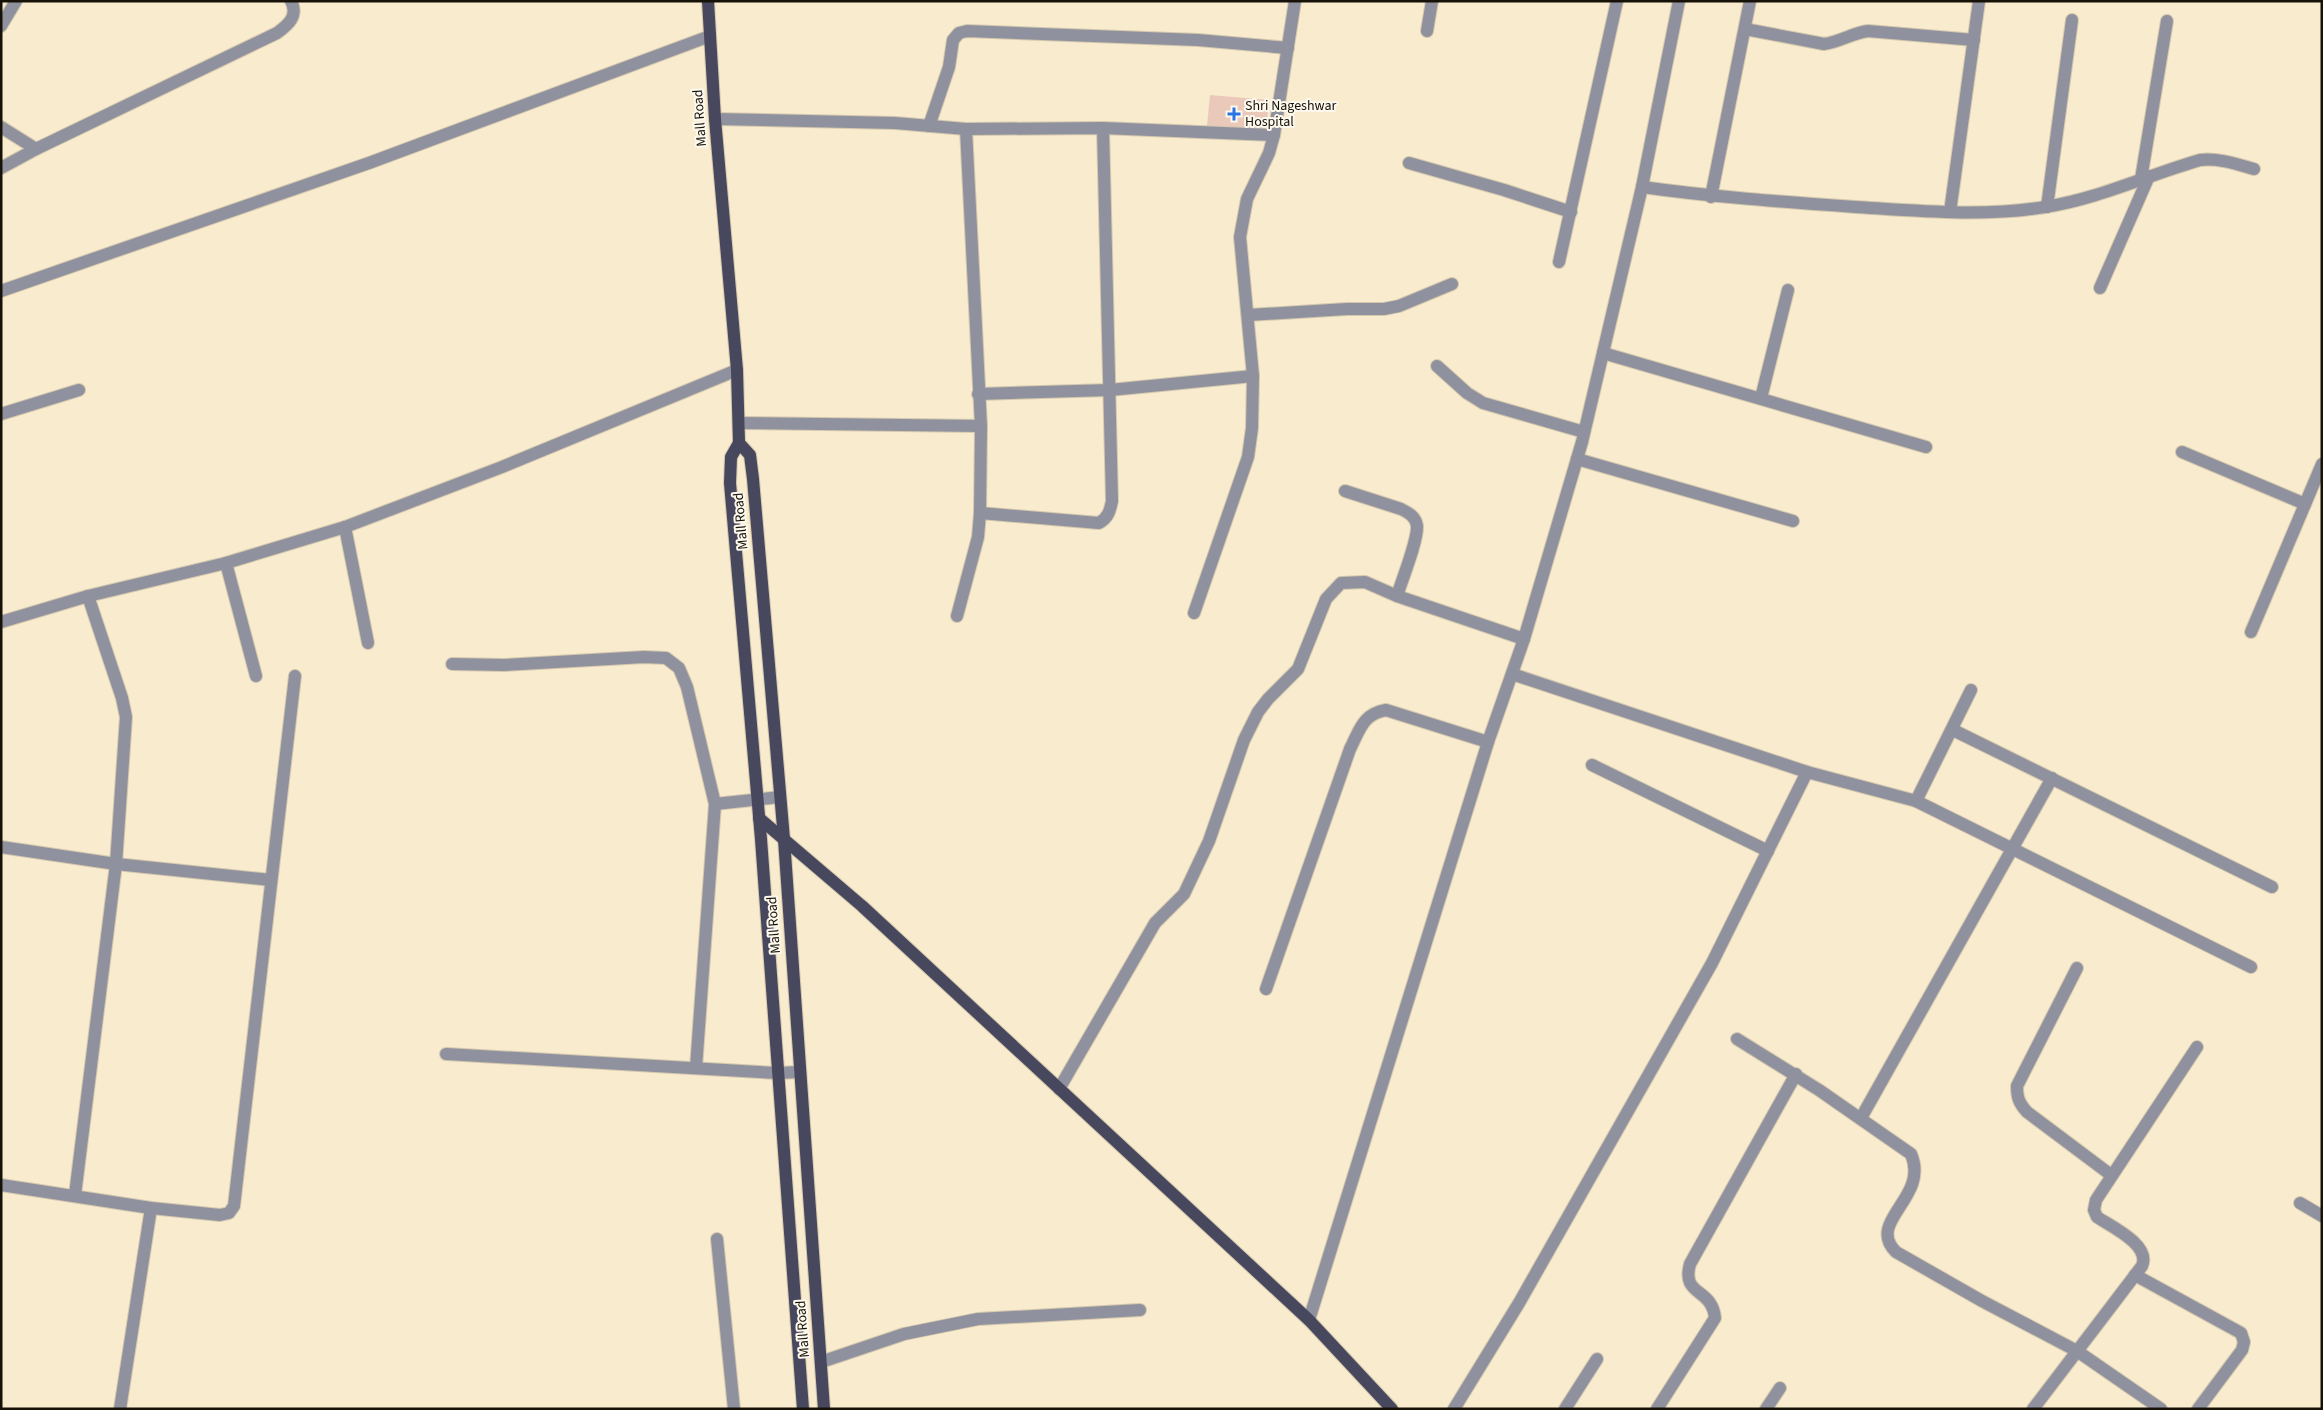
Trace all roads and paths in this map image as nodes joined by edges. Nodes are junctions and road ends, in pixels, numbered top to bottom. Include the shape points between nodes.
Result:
1 (16, 1) edge
2 (291, 1) edge
3 (708, 1) edge
4 (1295, 1) edge
5 (1432, 1) edge
6 (1617, 1) edge
7 (1679, 1) edge
8 (1750, 1) edge
9 (1979, 1) edge
10 (2072, 20) dead end
11 (2167, 21) dead end
12 (1, 26) edge
13 (1745, 29) junction
14 (1427, 31) dead end
15 (710, 36) junction
16 (1974, 40) junction
17 (1288, 48) junction
18 (715, 119) junction
19 (929, 126) junction
20 (1, 127) edge
21 (1103, 128) junction
22 (966, 129) junction
23 (1274, 135) junction
24 (36, 149) junction
25 (1409, 163) dead end
26 (1, 168) edge
27 (2254, 170) dead end
28 (2145, 178) junction
29 (1642, 187) junction
30 (1711, 197) junction
31 (2047, 207) junction
32 (1571, 212) junction
33 (1950, 212) junction
34 (1560, 262) dead end
35 (1452, 284) dead end
36 (2100, 288) dead end
37 (1788, 290) dead end
38 (1, 291) edge
39 (1249, 315) junction
40 (1603, 353) junction
41 (1437, 366) dead end
42 (737, 370) junction
43 (1253, 376) junction
44 (79, 390) dead end
45 (1110, 390) junction
46 (978, 394) junction
47 (1760, 398) junction
48 (1, 414) edge
49 (739, 423) junction
50 (981, 426) junction
51 (1584, 432) junction
52 (739, 443) junction
53 (1926, 447) dead end
54 (2182, 452) dead end
55 (1577, 459) junction
56 (2322, 464) edge
57 (1345, 491) dead end
58 (2305, 504) junction
59 (980, 513) junction
60 (1793, 521) dead end
61 (345, 527) junction
62 (226, 563) junction
63 (88, 596) junction
64 (1397, 596) junction
65 (1194, 613) dead end
66 (957, 616) dead end
67 (1, 622) edge
68 (2251, 632) dead end
69 (1524, 639) junction
70 (368, 643) dead end
71 (452, 664) dead end
72 (1512, 674) junction
73 (256, 676) dead end
74 (294, 676) dead end
75 (1971, 690) dead end
76 (1953, 730) junction
77 (1488, 742) junction
78 (1592, 765) dead end
79 (1807, 772) junction
80 (2052, 778) junction
81 (780, 797) junction
82 (757, 800) junction
83 (1916, 801) junction
84 (715, 804) junction
85 (759, 818) junction
86 (784, 840) junction
87 (1, 847) edge
88 (2013, 849) junction
89 (1768, 851) junction
90 (116, 864) junction
91 (271, 880) junction
92 (2272, 887) dead end
93 (2251, 967) dead end
94 (2077, 968) dead end
95 (1266, 989) dead end
96 (1737, 1039) dead end
97 (2197, 1047) dead end
98 (446, 1054) dead end
99 (696, 1068) junction
100 (800, 1072) junction
101 (776, 1073) junction
102 (1796, 1074) junction
103 (1059, 1089) junction
104 (1861, 1118) junction
105 (2111, 1175) junction
106 (1, 1185) edge
107 (75, 1195) junction
108 (2300, 1203) dead end
109 (151, 1208) junction
110 (2322, 1216) edge
111 (717, 1239) dead end
112 (2135, 1275) junction
113 (1140, 1310) dead end
114 (1309, 1320) junction
115 (2077, 1351) junction
116 (1597, 1359) dead end
117 (821, 1362) junction
118 (1780, 1388) dead end
119 (120, 1409) edge
120 (734, 1409) edge
121 (803, 1409) edge
122 (824, 1409) edge
123 (1392, 1409) edge
124 (1454, 1409) edge
125 (1566, 1409) edge
126 (1657, 1409) edge
127 (1766, 1409) edge
128 (2033, 1409) edge
129 (2161, 1409) edge
130 (2198, 1409) edge

1 - 12 street
2 - 24 street via 294,15 289,24 277,33
3 - 15 main road, Mall Road
4 - 17 street
5 - 14 street
6 - 32 street
7 - 29 street
8 - 13 street
9 - 16 street
10 - 31 street
11 - 28 street
13 - 16 street via 1824,44 1868,31
13 - 30 street
15 - 18 main road, Mall Road
15 - 38 street via 369,163
16 - 33 street
17 - 19 street via 1198,40 967,31 953,40 949,67
17 - 23 street
18 - 19 street
18 - 42 main road, Mall Road
19 - 22 street
20 - 24 street
21 - 22 street
21 - 23 street
21 - 45 street
22 - 46 street
23 - 39 street via 1247,199 1241,228
24 - 26 street
25 - 32 street
27 - 28 street via 2212,158
28 - 31 street
28 - 36 street
29 - 30 street
29 - 40 street
30 - 33 street
31 - 33 street via 2015,212
32 - 34 street
35 - 39 street via 1384,309 1347,308
37 - 47 street
39 - 43 street
40 - 47 street
40 - 51 street
41 - 51 street via 1483,403
42 - 49 main road, Mall Road
42 - 61 street via 502,467
43 - 45 street
43 - 65 street via 1248,457
44 - 48 street
45 - 46 street
45 - 59 street via 1112,501 1111,510 1103,520 1099,523
46 - 50 street
47 - 53 street
49 - 50 street
49 - 52 main road, Mall Road
50 - 59 street
51 - 55 street
52 - 81 main road, Mall Road via 750,455 753,479
52 - 82 main road, Mall Road via 731,457 730,483
54 - 58 street
55 - 60 street
55 - 69 street
56 - 58 street
57 - 64 street via 1409,513 1415,519 1415,539
58 - 68 street
59 - 66 street via 978,537
61 - 62 street
61 - 70 street
62 - 63 street
62 - 73 street
63 - 67 street
63 - 90 street via 126,717
64 - 69 street
64 - 103 street via 1355,581 1341,583 1326,599 1298,669 1258,712 1244,740 1209,841 1184,894 1155,923
69 - 72 street
71 - 84 street via 666,658 679,668 687,687
72 - 77 street
72 - 79 street
74 - 91 street
75 - 76 street
76 - 80 street
76 - 83 street
77 - 95 street via 1386,710 1373,712 1350,749
77 - 114 street
78 - 89 street
79 - 83 street
79 - 89 street
80 - 88 street
80 - 92 street
81 - 82 street
81 - 86 main road, Mall Road
82 - 84 street
82 - 85 main road, Mall Road
83 - 88 street
84 - 99 street
85 - 86 main road
85 - 101 main road, Mall Road
86 - 100 main road, Mall Road
86 - 103 main road via 862,906
87 - 90 street
88 - 93 street
88 - 104 street
89 - 124 street via 1712,963 1519,1303
90 - 91 street
90 - 107 street
91 - 109 street via 234,1206 229,1213 220,1215
94 - 105 street via 2017,1086 2017,1096 2027,1112
96 - 102 street
97 - 105 street
98 - 99 street
99 - 101 street
100 - 101 street
100 - 117 main road, Mall Road
101 - 121 main road, Mall Road
102 - 104 street
102 - 126 street via 1690,1264 1689,1284 1710,1301 1715,1318
103 - 114 main road
104 - 115 street via 1911,1154 1915,1164 1912,1187 1887,1228 1891,1247 1974,1297
105 - 112 street via 2096,1200 2094,1210 2097,1217 2142,1252 2145,1260
106 - 107 street
107 - 109 street
108 - 110 street
109 - 119 street
111 - 120 street
112 - 115 street
112 - 130 street via 2241,1333 2242,1350
113 - 117 street via 978,1319 904,1334
114 - 123 main road
115 - 128 street
115 - 129 street
116 - 125 street
117 - 122 main road, Mall Road
118 - 127 street

